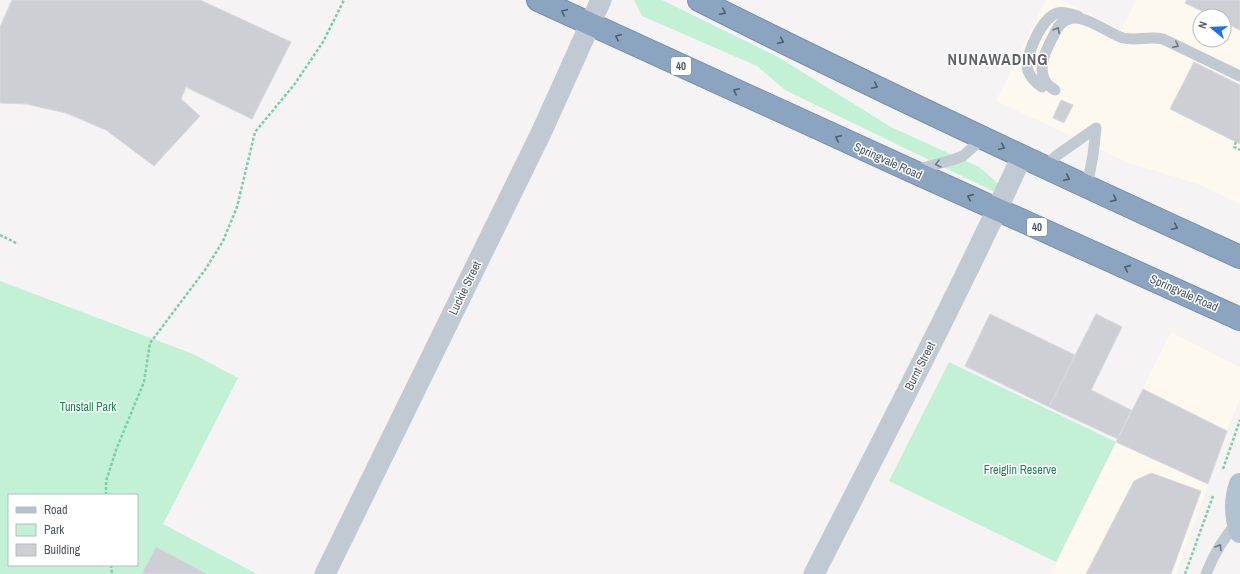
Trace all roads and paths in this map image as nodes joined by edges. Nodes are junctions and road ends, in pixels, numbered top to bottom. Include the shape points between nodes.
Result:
1 (344, 0) edge
2 (538, 0) edge
3 (601, 0) edge
4 (699, 0) edge
5 (1089, 21) junction
6 (590, 25) junction
7 (1240, 76) edge
8 (1042, 87) dead end
9 (1054, 90) dead end
10 (983, 138) junction
11 (1236, 142) dead end
12 (1240, 150) edge
13 (1022, 156) junction
14 (1044, 167) junction
15 (912, 171) junction
16 (1087, 187) junction
17 (997, 209) junction
18 (0, 236) edge
19 (18, 244) dead end
20 (1240, 257) edge
21 (1240, 319) edge
22 (1240, 484) edge
23 (106, 494) edge
24 (1239, 527) edge
25 (325, 574) edge
26 (814, 574) edge
27 (1206, 574) edge

1 - 23 path via 323,42 294,85 256,132 237,207 223,241 206,270 150,343 144,382 116,450 106,481
6 -> 2 highway, Springvale Road / 40
3 - 6 street, Luckie Street
4 -> 10 highway
5 -> 7 lane via 1124,38 1163,39
5 - 8 lane via 1062,12 1056,13 1044,23 1030,51 1028,64 1032,78
9 -> 5 lane via 1047,84 1042,68 1047,49 1062,23 1074,18
15 -> 6 highway, Springvale Road / 40
6 - 25 street, Luckie Street via 542,131
10 -> 13 highway
10 -> 15 lane via 963,156
11 - 12 path via 1234,147
13 - 14 highway
13 - 17 street, Burnt Street
14 -> 16 highway
14 - 16 lane via 1096,128
17 -> 15 highway, Springvale Road / 40
16 -> 20 highway
21 -> 17 highway, Springvale Road / 40
17 - 26 street, Burnt Street
18 - 19 path
22 - 24 main road via 1235,506
27 -> 24 lane via 1227,534

